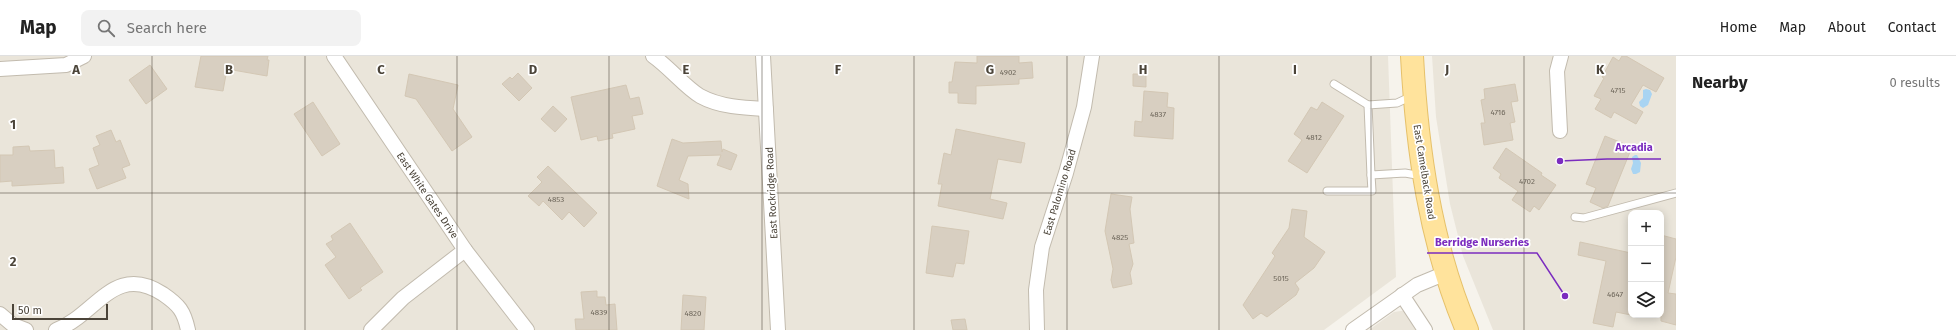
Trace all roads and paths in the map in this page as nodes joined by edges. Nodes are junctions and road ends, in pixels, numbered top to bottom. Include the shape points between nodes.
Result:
1 (84, 56) edge
2 (334, 56) edge
3 (653, 56) edge
4 (763, 56) edge
5 (1092, 56) edge
6 (1412, 56) edge
7 (1561, 56) edge
8 (0, 69) edge
9 (1334, 84) dead end
10 (1414, 95) junction
11 (1368, 105) junction
12 (766, 109) junction
13 (1560, 131) dead end
14 (1371, 175) junction
15 (1425, 176) junction
16 (1327, 191) dead end
17 (1676, 193) edge
18 (1575, 217) dead end
19 (465, 250) junction
20 (1446, 273) junction
21 (1402, 296) junction
22 (0, 314) edge
23 (26, 330) edge
24 (56, 330) edge
25 (188, 330) edge
26 (371, 330) edge
27 (527, 330) edge
28 (778, 330) edge
29 (1037, 330) edge
30 (1353, 330) edge
31 (1425, 330) edge
32 (1467, 330) edge

1 - 8 street via 66,65
2 - 19 street, East White Gates Drive
3 - 12 street via 699,95 714,103
4 - 12 street, East Rockridge Road
5 - 29 street, East Palomino Road via 1082,115 1042,247 1036,290
6 - 10 main road, East Camelback Road
7 - 13 street via 1557,71
9 - 11 lane
10 - 11 lane via 1397,102
10 - 15 main road, East Camelback Road
11 - 14 lane
12 - 28 street, East Rockridge Road
14 - 15 lane via 1405,173
14 - 16 lane via 1372,191
15 - 20 main road, East Camelback Road via 1431,216
17 - 18 lane via 1584,218
19 - 26 street via 403,298
19 - 27 street, East White Gates Drive
20 - 21 street via 1417,285
20 - 32 main road, East Camelback Road
21 - 30 street
21 - 31 street
22 - 23 street via 13,325
24 - 25 street via 67,326 99,298 118,286 139,283 152,287 178,304

